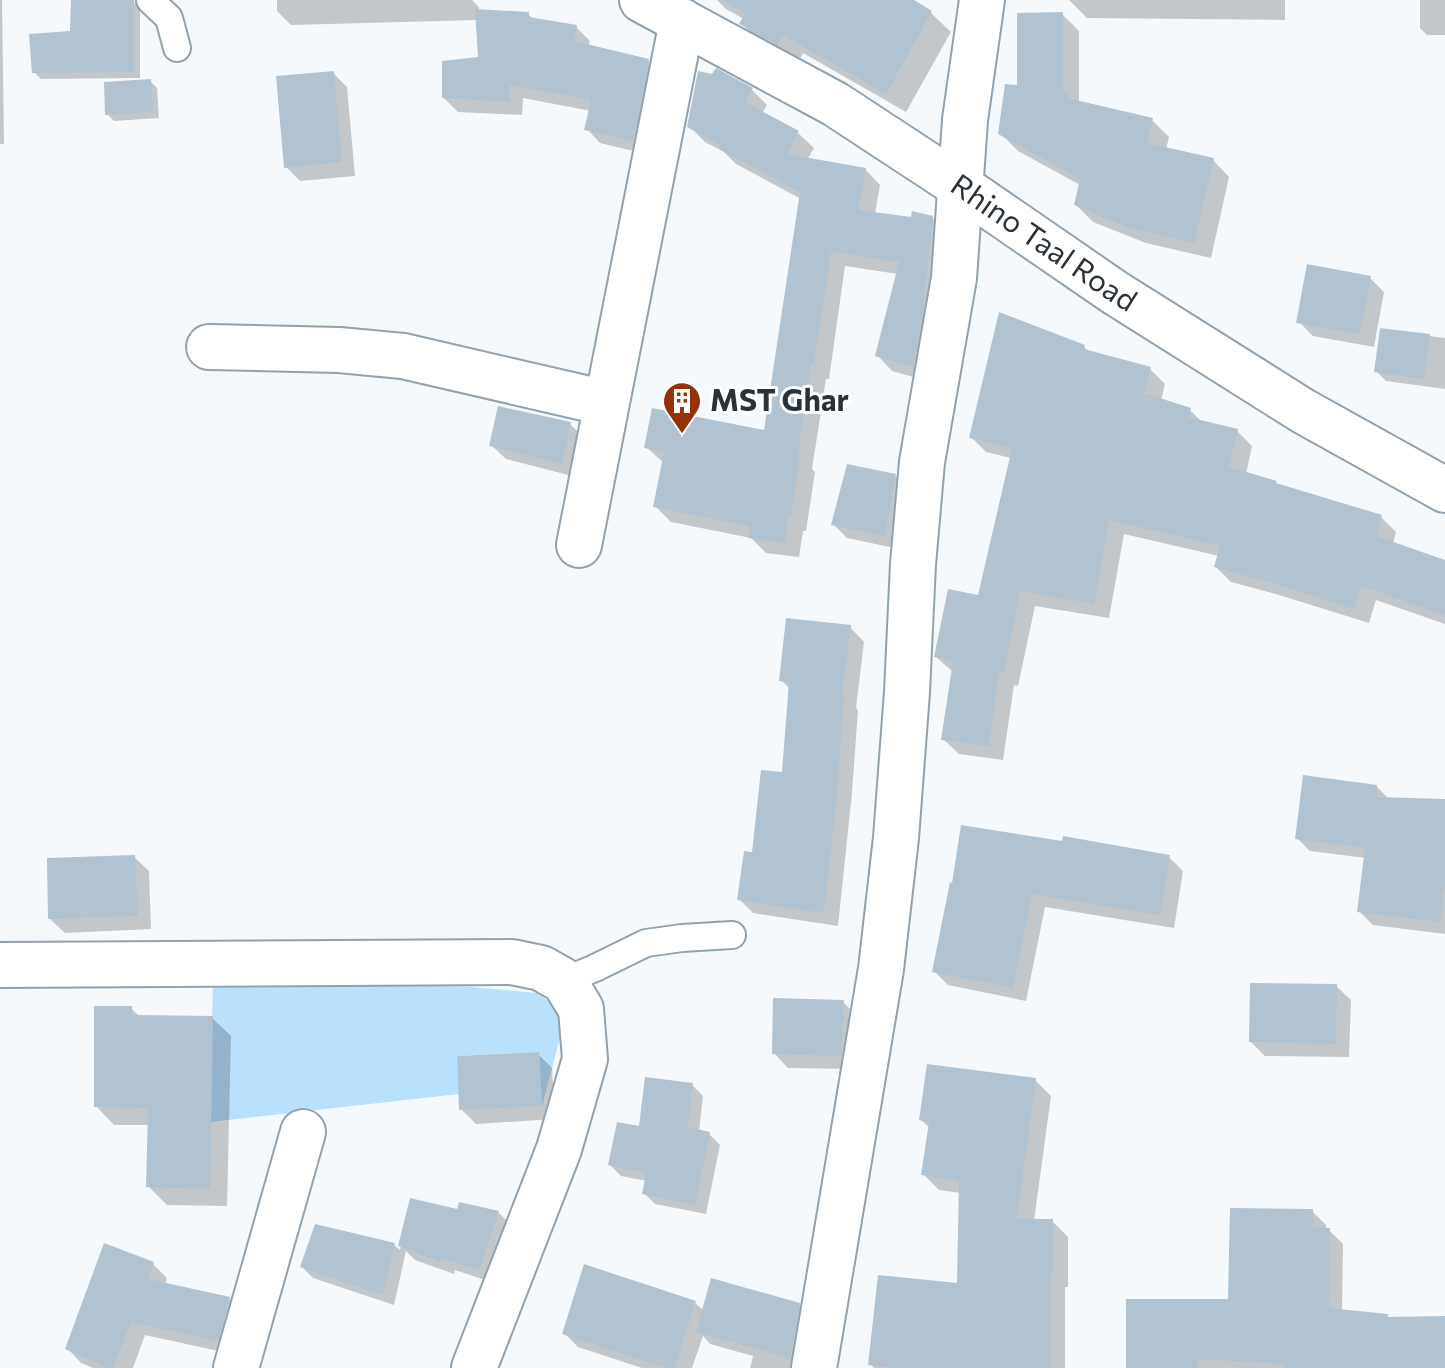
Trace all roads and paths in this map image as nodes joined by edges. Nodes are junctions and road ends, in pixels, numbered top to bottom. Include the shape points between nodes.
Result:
1 (150, 0) edge
2 (642, 0) edge
3 (982, 0) edge
4 (682, 21) junction
5 (177, 48) dead end
6 (960, 186) junction
7 (209, 347) dead end
8 (606, 403) junction
9 (1445, 490) edge
10 (579, 545) dead end
11 (732, 935) dead end
12 (0, 965) edge
13 (564, 981) junction
14 (303, 1132) dead end
15 (236, 1368) edge
16 (474, 1368) edge
17 (814, 1368) edge

1 - 5 lane via 169,18
2 - 4 street, Rhino Taal Road
3 - 6 street
4 - 6 street, Rhino Taal Road via 835,104
4 - 8 street
6 - 9 street, Rhino Taal Road via 1114,292 1289,402
6 - 17 street via 954,278 922,462 897,823 881,969
7 - 8 street via 403,356
8 - 10 street
11 - 13 lane via 646,943
12 - 13 street via 512,962 541,968
13 - 16 street via 581,1009 585,1059 559,1149
14 - 15 street

